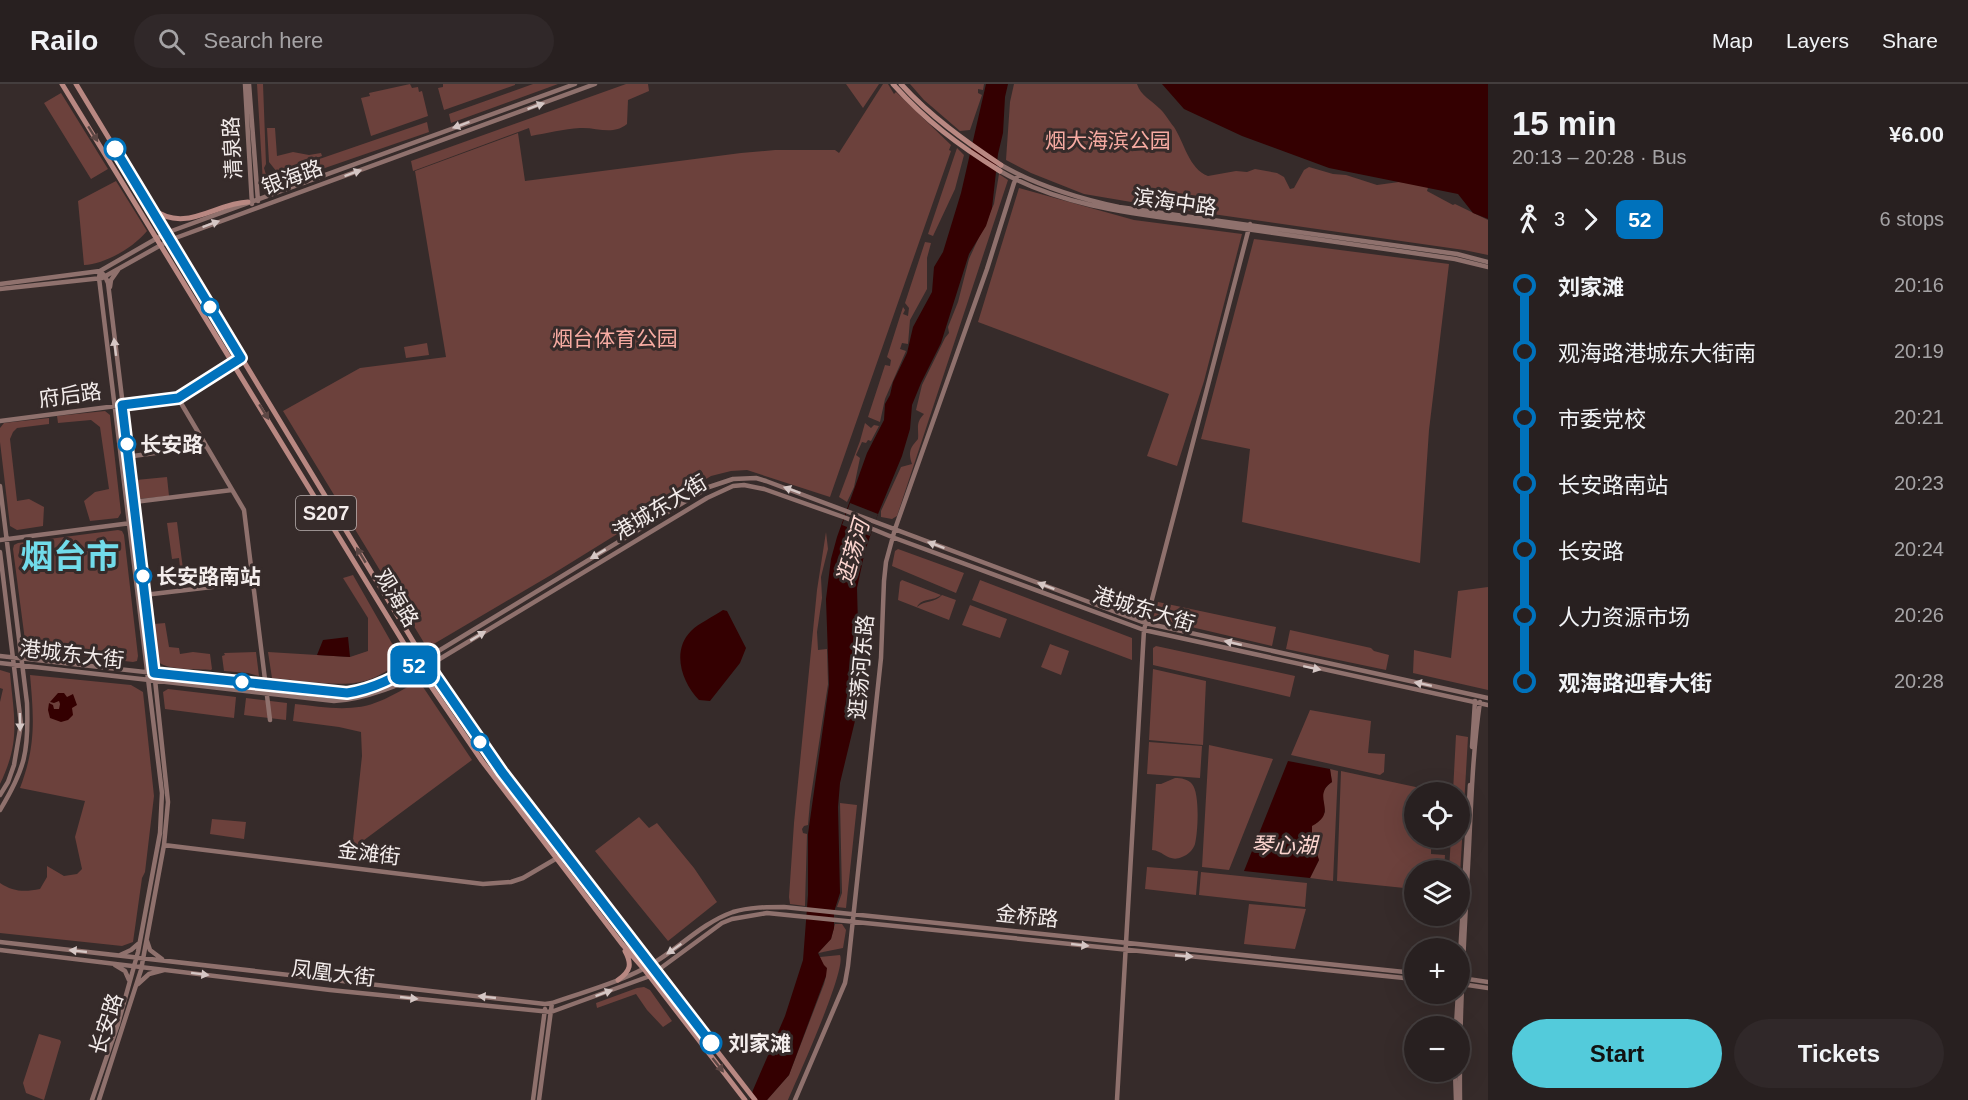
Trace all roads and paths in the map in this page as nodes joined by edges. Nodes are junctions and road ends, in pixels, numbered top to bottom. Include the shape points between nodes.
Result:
1 (62, 84) edge
2 (76, 84) edge
3 (247, 84) edge
4 (575, 84) edge
5 (595, 84) edge
6 (893, 84) edge
7 (901, 84) edge
8 (1001, 168) junction
9 (1017, 177) junction
10 (258, 199) junction
11 (250, 202) junction
12 (148, 204) junction
13 (258, 207) junction
14 (252, 209) junction
15 (1250, 227) junction
16 (166, 233) junction
17 (159, 240) junction
18 (170, 240) junction
19 (1488, 261) edge
20 (120, 267) junction
21 (1488, 267) edge
22 (100, 271) junction
23 (102, 277) junction
24 (0, 284) edge
25 (0, 289) edge
26 (109, 295) junction
27 (102, 299) junction
28 (241, 358) junction
29 (234, 362) junction
30 (178, 398) junction
31 (122, 405) junction
32 (114, 406) junction
33 (0, 421) edge
34 (206, 446) junction
35 (128, 456) junction
36 (121, 459) junction
37 (0, 486) edge
38 (232, 490) junction
39 (134, 502) junction
40 (137, 522) junction
41 (129, 523) junction
42 (895, 529) junction
43 (892, 537) junction
44 (7, 539) junction
45 (0, 540) edge
46 (0, 552) edge
47 (977, 560) junction
48 (975, 567) junction
49 (254, 582) junction
50 (146, 595) junction
51 (138, 596) junction
52 (14, 598) junction
53 (6, 599) junction
54 (1145, 622) junction
55 (1144, 630) junction
56 (0, 656) edge
57 (13, 657) junction
58 (22, 658) junction
59 (424, 659) junction
60 (0, 663) edge
61 (14, 664) junction
62 (417, 664) junction
63 (22, 666) junction
64 (428, 666) junction
65 (147, 672) junction
66 (154, 673) junction
67 (422, 673) junction
68 (148, 680) junction
69 (156, 680) junction
70 (267, 685) junction
71 (268, 693) junction
72 (1478, 696) junction
73 (1488, 698) edge
74 (1477, 703) junction
75 (1488, 705) edge
76 (270, 720) dead end
77 (10, 775) junction
78 (19, 777) junction
79 (0, 795) edge
80 (0, 810) edge
81 (164, 845) junction
82 (564, 854) junction
83 (556, 858) junction
84 (805, 913) junction
85 (855, 915) junction
86 (854, 921) junction
87 (1461, 938) edge
88 (1463, 938) edge
89 (140, 939) junction
90 (147, 940) junction
91 (0, 942) edge
92 (1126, 943) junction
93 (622, 944) junction
94 (1126, 950) junction
95 (0, 951) edge
96 (118, 956) junction
97 (136, 958) junction
98 (144, 958) junction
99 (168, 961) junction
100 (110, 963) junction
101 (651, 965) junction
102 (134, 966) junction
103 (142, 966) junction
104 (644, 969) junction
105 (168, 970) junction
106 (656, 971) junction
107 (1404, 972) edge
108 (278, 974) junction
109 (650, 976) junction
110 (1404, 978) edge
111 (618, 980) junction
112 (1470, 981) edge
113 (1488, 982) edge
114 (129, 983) junction
115 (275, 983) junction
116 (1470, 983) edge
117 (136, 986) junction
118 (384, 986) junction
119 (1488, 988) edge
120 (384, 995) junction
121 (520, 1001) junction
122 (552, 1003) junction
123 (545, 1004) junction
124 (1461, 1004) edge
125 (521, 1010) junction
126 (544, 1012) junction
127 (551, 1012) junction
128 (1455, 1082) edge
129 (93, 1100) edge
130 (99, 1100) edge
131 (533, 1100) edge
132 (540, 1100) edge
133 (745, 1100) edge
134 (756, 1100) edge
135 (795, 1100) edge
136 (1117, 1100) edge
137 (1456, 1100) edge
138 (1461, 1100) edge

1 -> 17 main road, 观海路 / S207
2 - 12 main road, 观海路 / S207
3 - 10 street, 清泉路
3 - 11 street, 清泉路
4 -> 10 street, 银海路
13 -> 5 street, 银海路
6 - 8 main road, 滨海中路 via 930,122 967,151
7 - 8 main road, 滨海中路 via 939,120
8 - 9 street, 滨海中路
9 - 15 street, 滨海中路 via 1056,195 1118,211
9 - 42 street, 逛荡河东路
10 - 11 street, 银海路
10 - 13 street, 清泉路
11 - 12 main road via 231,204 187,219 159,214
11 - 14 street, 清泉路
11 - 16 street, 银海路
12 - 16 main road, 观海路 / S207
13 - 14 street, 银海路
18 -> 14 street, 银海路
15 - 19 street, 滨海中路
15 - 21 street, 滨海中路
15 - 54 street
16 - 17 street, 银海路
16 - 18 main road, 观海路 / S207
17 - 18 street, 银海路
17 - 20 street, 银海路
17 - 22 street, 银海路
17 - 29 main road, 观海路 / S207
18 - 28 main road, 观海路 / S207
20 - 23 street, 银海路
20 - 26 street via 111,280
22 - 23 street
22 - 24 street, 银海路
23 - 25 street, 银海路
23 - 26 street
23 - 27 street, 长安路
26 - 27 street
31 -> 26 street
27 - 32 street, 长安路
28 - 29 street, 府后路
59 -> 28 main road, 观海路 / S207
29 - 30 street, 府后路
29 -> 62 main road, 观海路 / S207
30 - 31 street, 府后路
30 - 34 street
31 - 32 street, 府后路
31 - 35 street
32 - 33 street, 府后路
32 - 36 street, 长安路
34 - 35 street
34 - 38 street
35 - 36 street
35 - 39 street
36 - 41 street, 长安路
37 - 44 street
38 - 39 street
38 - 49 street via 244,510
39 - 40 street
40 - 41 street
40 - 50 street
41 - 44 street
41 - 51 street, 长安路
42 - 43 street, 逛荡河东路
47 -> 42 street, 港城东大街
42 -> 59 street, 港城东大街 via 756,478 718,483
43 - 48 street, 港城东大街
64 -> 43 street, 港城东大街 via 724,489 764,489
43 - 85 street, 逛荡河东路 via 884,581
44 - 45 street
44 - 52 street
46 - 53 street
47 - 48 street
54 -> 47 street, 港城东大街
48 - 55 street, 港城东大街
49 - 50 street
49 - 70 street
50 - 51 street
50 - 66 street
51 - 65 street, 长安路
52 - 53 street
52 - 58 street
53 - 57 street
54 - 55 street
72 -> 54 street, 港城东大街
55 -> 74 street, 港城东大街
55 - 92 street
56 - 57 street, 港城东大街
57 - 58 street, 港城东大街
57 - 61 street
58 - 63 street
58 - 65 street, 港城东大街
59 - 62 street, 港城东大街
59 - 64 main road, 观海路 / S207
60 - 61 street, 港城东大街
61 - 63 street, 港城东大街
61 -> 77 street via 21,724
62 - 67 main road, 观海路 / S207
62 - 70 street, 港城东大街 via 347,693
63 - 68 street, 港城东大街
63 - 78 street via 28,738
64 - 67 street, 港城东大街
64 - 82 main road, 观海路 / S207
65 - 66 street, 港城东大街
65 - 68 street, 长安路
66 - 69 street
66 - 70 street, 港城东大街
67 - 71 street, 港城东大街 via 358,699
67 - 83 main road, 观海路 / S207 via 482,761
68 - 69 street, 港城东大街
68 - 89 street, 长安路 via 162,800 160,833
69 - 71 street, 港城东大街
69 - 81 street, 长安路 via 168,792
70 - 71 street
71 - 76 street
72 - 73 street, 港城东大街
72 - 74 street
74 - 75 street, 港城东大街
74 - 87 street
74 - 88 street
77 - 78 street via 16,770
77 - 79 street
78 - 80 street
81 - 83 street, 金滩街 via 483,884 523,878
81 - 90 street, 长安路
82 - 83 street, 金滩街
82 - 101 main road, 观海路 / S207
83 - 93 main road, 观海路 / S207
84 - 85 street, 金桥路
84 - 86 street, 金桥路
84 -> 101 street, 金桥路 via 766,907 734,912 708,925
84 - 106 street, 金桥路 via 767,913 732,919
85 - 86 street, 逛荡河东路
85 - 92 street, 金桥路
86 -> 94 street, 金桥路
86 - 135 street, 逛荡河东路 via 845,983
89 - 96 street via 135,948
89 - 97 street, 长安路
90 - 98 street, 长安路
90 - 99 street via 155,955
96 -> 91 street, 凤凰大街
92 - 94 street
92 - 107 street, 金桥路
93 - 104 main road, 观海路 / S207
93 - 111 main road via 631,966
94 -> 110 street, 金桥路
94 - 136 street
95 - 100 street, 凤凰大街
96 - 97 street, 凤凰大街
97 - 98 street, 凤凰大街
97 - 102 street, 长安路
98 - 99 street, 凤凰大街
98 - 103 street, 长安路
99 - 108 street, 凤凰大街
100 - 102 street, 凤凰大街
100 - 114 street via 125,971
101 - 104 street, 凤凰大街
101 - 106 main road, 观海路 / S207
102 - 103 street, 凤凰大街
102 - 114 street, 长安路
103 - 105 street, 凤凰大街
103 - 117 street, 长安路
104 - 109 main road, 观海路 / S207
104 - 111 street, 凤凰大街
105 -> 115 street, 凤凰大街
105 - 117 street via 149,974
106 - 109 street, 凤凰大街
106 - 134 main road, 观海路 / S207
108 - 115 street via 289,980
108 - 118 street, 凤凰大街
127 -> 109 street, 凤凰大街
109 -> 133 main road, 观海路 / S207
111 - 122 street, 凤凰大街
112 - 113 street
114 - 129 street, 长安路
115 - 120 street, 凤凰大街
116 - 119 street
117 - 130 street, 长安路
118 - 120 street via 374,990
121 -> 118 street, 凤凰大街
120 -> 125 street, 凤凰大街
121 - 123 street, 凤凰大街
121 - 125 street via 513,1001 510,1006
122 - 123 street, 凤凰大街
122 - 127 street
123 - 126 street
124 - 138 street
125 - 126 street, 凤凰大街
126 - 127 street, 凤凰大街
126 - 131 street
127 - 132 street
128 - 137 street

